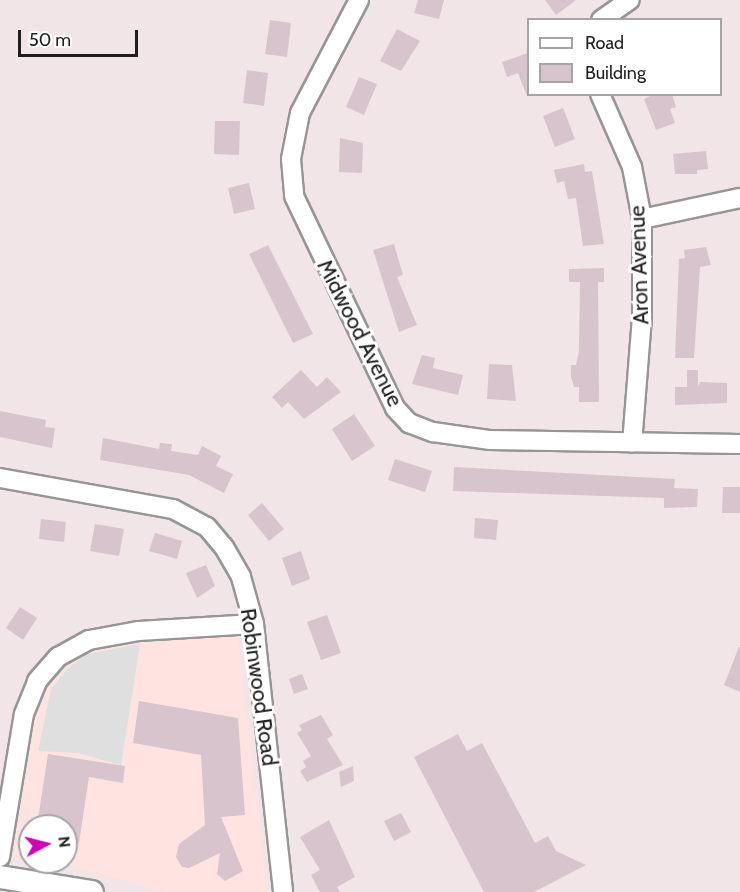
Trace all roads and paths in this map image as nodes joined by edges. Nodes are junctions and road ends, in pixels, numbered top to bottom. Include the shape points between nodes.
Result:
1 (359, 0) edge
2 (630, 0) edge
3 (604, 18) edge
4 (601, 96) edge
5 (740, 198) edge
6 (642, 219) junction
7 (632, 444) junction
8 (740, 444) edge
9 (0, 478) edge
10 (254, 624) junction
11 (0, 857) edge
12 (0, 877) edge
13 (92, 892) edge
14 (283, 892) edge

1 - 7 street, Midwood Avenue via 300,113 291,159 294,196 395,408 409,423 433,432 490,440
2 - 3 street
4 - 6 street, Aron Avenue via 632,167
5 - 6 street
6 - 7 street, Aron Avenue via 642,317
7 - 8 street, Midwood Avenue
9 - 10 street, Robinwood Road via 172,509 207,527 241,577
10 - 11 street via 139,631 89,640 58,657 37,681 24,714
10 - 14 street, Robinwood Road
12 - 13 street

